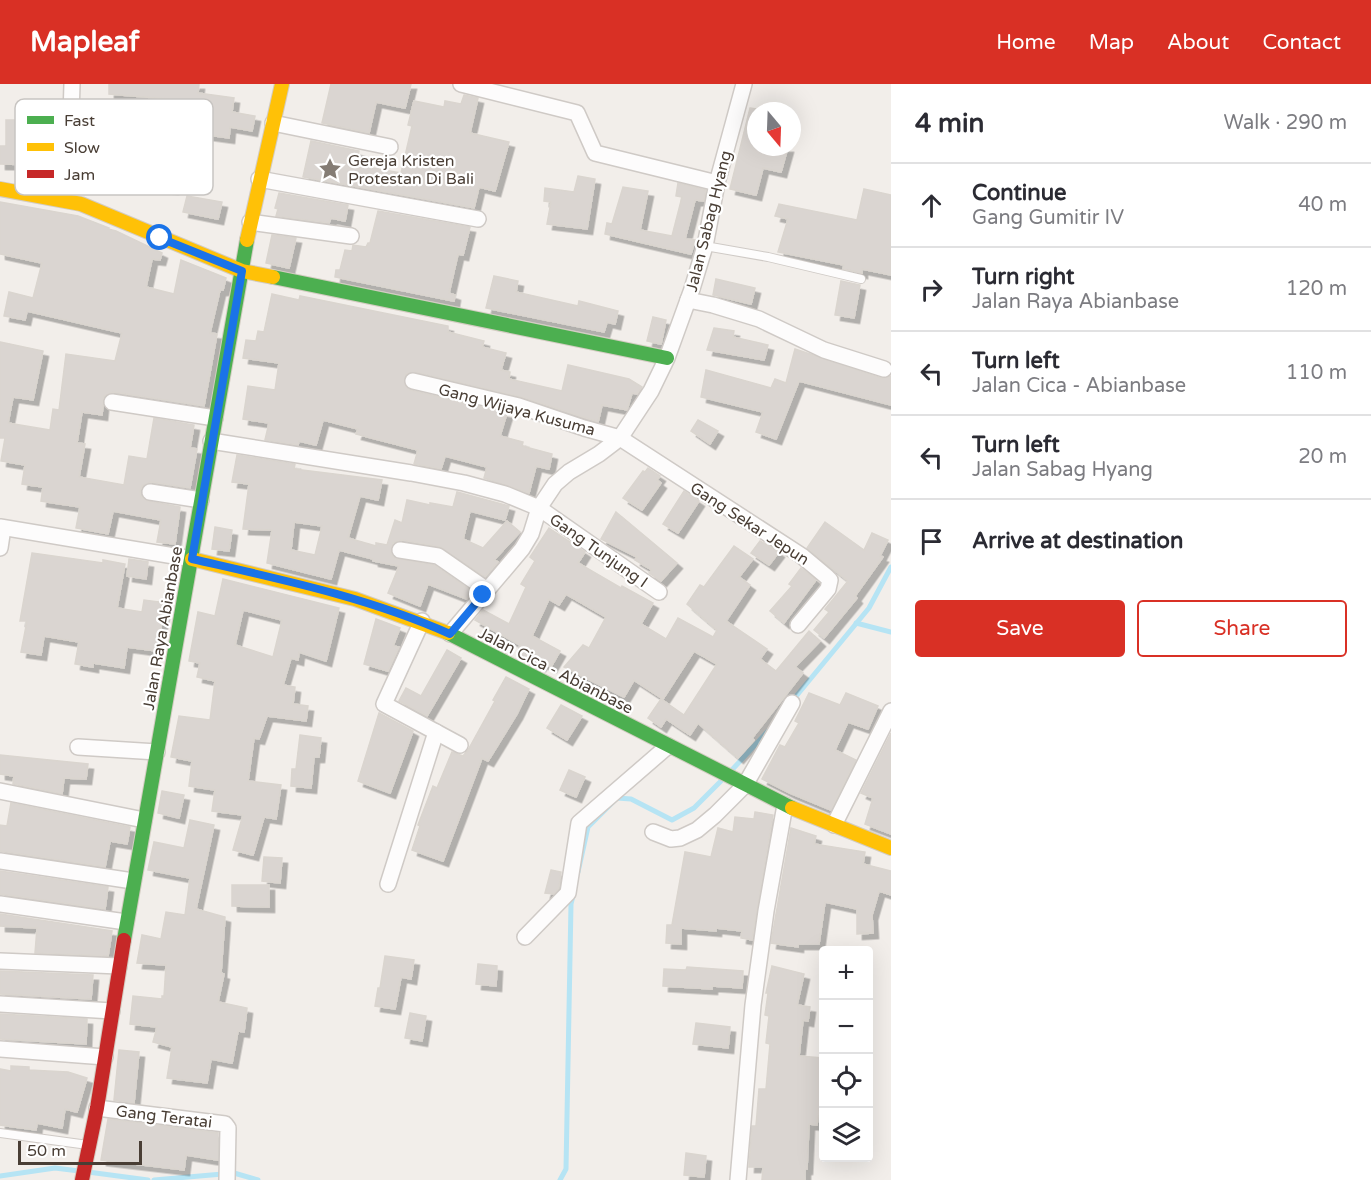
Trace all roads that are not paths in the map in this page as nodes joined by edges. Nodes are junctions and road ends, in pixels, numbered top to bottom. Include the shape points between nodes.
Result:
1 (72, 84) edge
2 (282, 84) edge
3 (461, 84) edge
4 (744, 84) edge
5 (72, 99) edge
6 (273, 123) junction
7 (390, 147) dead end
8 (259, 179) junction
9 (717, 183) junction
10 (0, 189) edge
11 (15, 192) edge
12 (32, 195) edge
13 (477, 219) dead end
14 (250, 222) junction
15 (351, 236) dead end
16 (705, 246) junction
17 (242, 271) junction
18 (861, 279) dead end
19 (688, 300) junction
20 (667, 358) junction
21 (884, 369) dead end
22 (413, 381) dead end
23 (112, 402) dead end
24 (215, 418) junction
25 (620, 438) junction
26 (211, 441) junction
27 (150, 492) dead end
28 (201, 500) junction
29 (539, 508) junction
30 (2, 528) edge
31 (0, 548) edge
32 (400, 550) dead end
33 (192, 559) junction
34 (487, 590) junction
35 (659, 592) dead end
36 (422, 621) junction
37 (798, 625) dead end
38 (450, 634) junction
39 (792, 703) dead end
40 (891, 711) edge
41 (436, 732) junction
42 (460, 745) dead end
43 (668, 746) junction
44 (78, 747) dead end
45 (157, 752) junction
46 (742, 783) junction
47 (0, 791) edge
48 (785, 805) junction
49 (144, 820) junction
50 (834, 825) junction
51 (653, 832) dead end
52 (891, 848) edge
53 (0, 861) edge
54 (133, 881) junction
55 (388, 884) dead end
56 (0, 904) edge
57 (126, 922) junction
58 (525, 937) dead end
59 (0, 961) edge
60 (119, 966) junction
61 (0, 1004) edge
62 (112, 1011) junction
63 (0, 1049) edge
64 (105, 1057) junction
65 (97, 1108) junction
66 (0, 1133) edge
67 (88, 1151) junction
68 (82, 1180) edge
69 (227, 1180) edge
70 (738, 1180) edge

1 - 5 street
2 - 6 street, Jalan Raya Abianbase
3 - 9 street via 577,113 595,153
4 - 9 street, Jalan Sabag Hyang
6 - 7 street
6 - 8 street, Jalan Raya Abianbase
8 - 13 street
8 - 14 street, Jalan Raya Abianbase
9 - 16 street, Jalan Sabag Hyang
10 - 11 street
12 - 17 street via 81,204
14 - 15 street
14 - 17 street, Jalan Raya Abianbase
16 - 18 lane
16 - 19 street, Jalan Sabag Hyang
17 - 20 street
17 - 24 street, Jalan Raya Abianbase
19 - 20 street, Jalan Sabag Hyang
19 - 21 street via 759,319 824,350
20 - 25 street, Jalan Sabag Hyang
22 - 25 street, Gang Wijaya Kusuma via 519,406
23 - 24 street
24 - 26 street, Jalan Raya Abianbase
25 - 29 street, Jalan Sabag Hyang via 568,472
25 - 37 street, Gang Sekar Jepun via 802,556 828,577 828,589
26 - 28 street, Jalan Raya Abianbase
26 - 29 street, Gang Tunjung I via 464,483
27 - 28 street
28 - 33 street, Jalan Raya Abianbase
29 - 34 street, Jalan Sabag Hyang via 522,549
29 - 35 street, Gang Tunjung I
30 - 31 street
30 - 33 street
32 - 34 street via 438,556
33 - 36 street, Jalan Cica - Abianbase via 333,592
33 - 45 street, Jalan Raya Abianbase
34 - 38 street, Jalan Sabag Hyang
36 - 38 street, Jalan Cica - Abianbase
36 - 41 street via 384,704
38 - 43 street, Jalan Cica - Abianbase
39 - 46 street
40 - 50 street
41 - 42 street
41 - 55 street
43 - 46 street, Jalan Cica - Abianbase
43 - 58 street via 579,823 568,893
44 - 45 street
45 - 49 street, Jalan Raya Abianbase
46 - 48 street, Jalan Cica - Abianbase
46 - 51 street via 715,814 687,836 671,838
47 - 49 street
48 - 50 street, Jalan Cica - Abianbase
48 - 70 street via 753,1005
49 - 54 street, Jalan Raya Abianbase
50 - 52 street, Jalan Cica - Abianbase
53 - 54 street
54 - 57 street, Jalan Raya Abianbase
56 - 57 street
57 - 60 street, Jalan Raya Abianbase
59 - 60 street
60 - 62 street, Jalan Raya Abianbase
61 - 62 street
62 - 64 street, Jalan Raya Abianbase
63 - 64 street
64 - 65 street, Jalan Raya Abianbase
65 - 67 street, Jalan Raya Abianbase
65 - 69 street, Gang Teratai via 223,1123 228,1128
66 - 67 lane
67 - 68 street, Jalan Raya Abianbase

